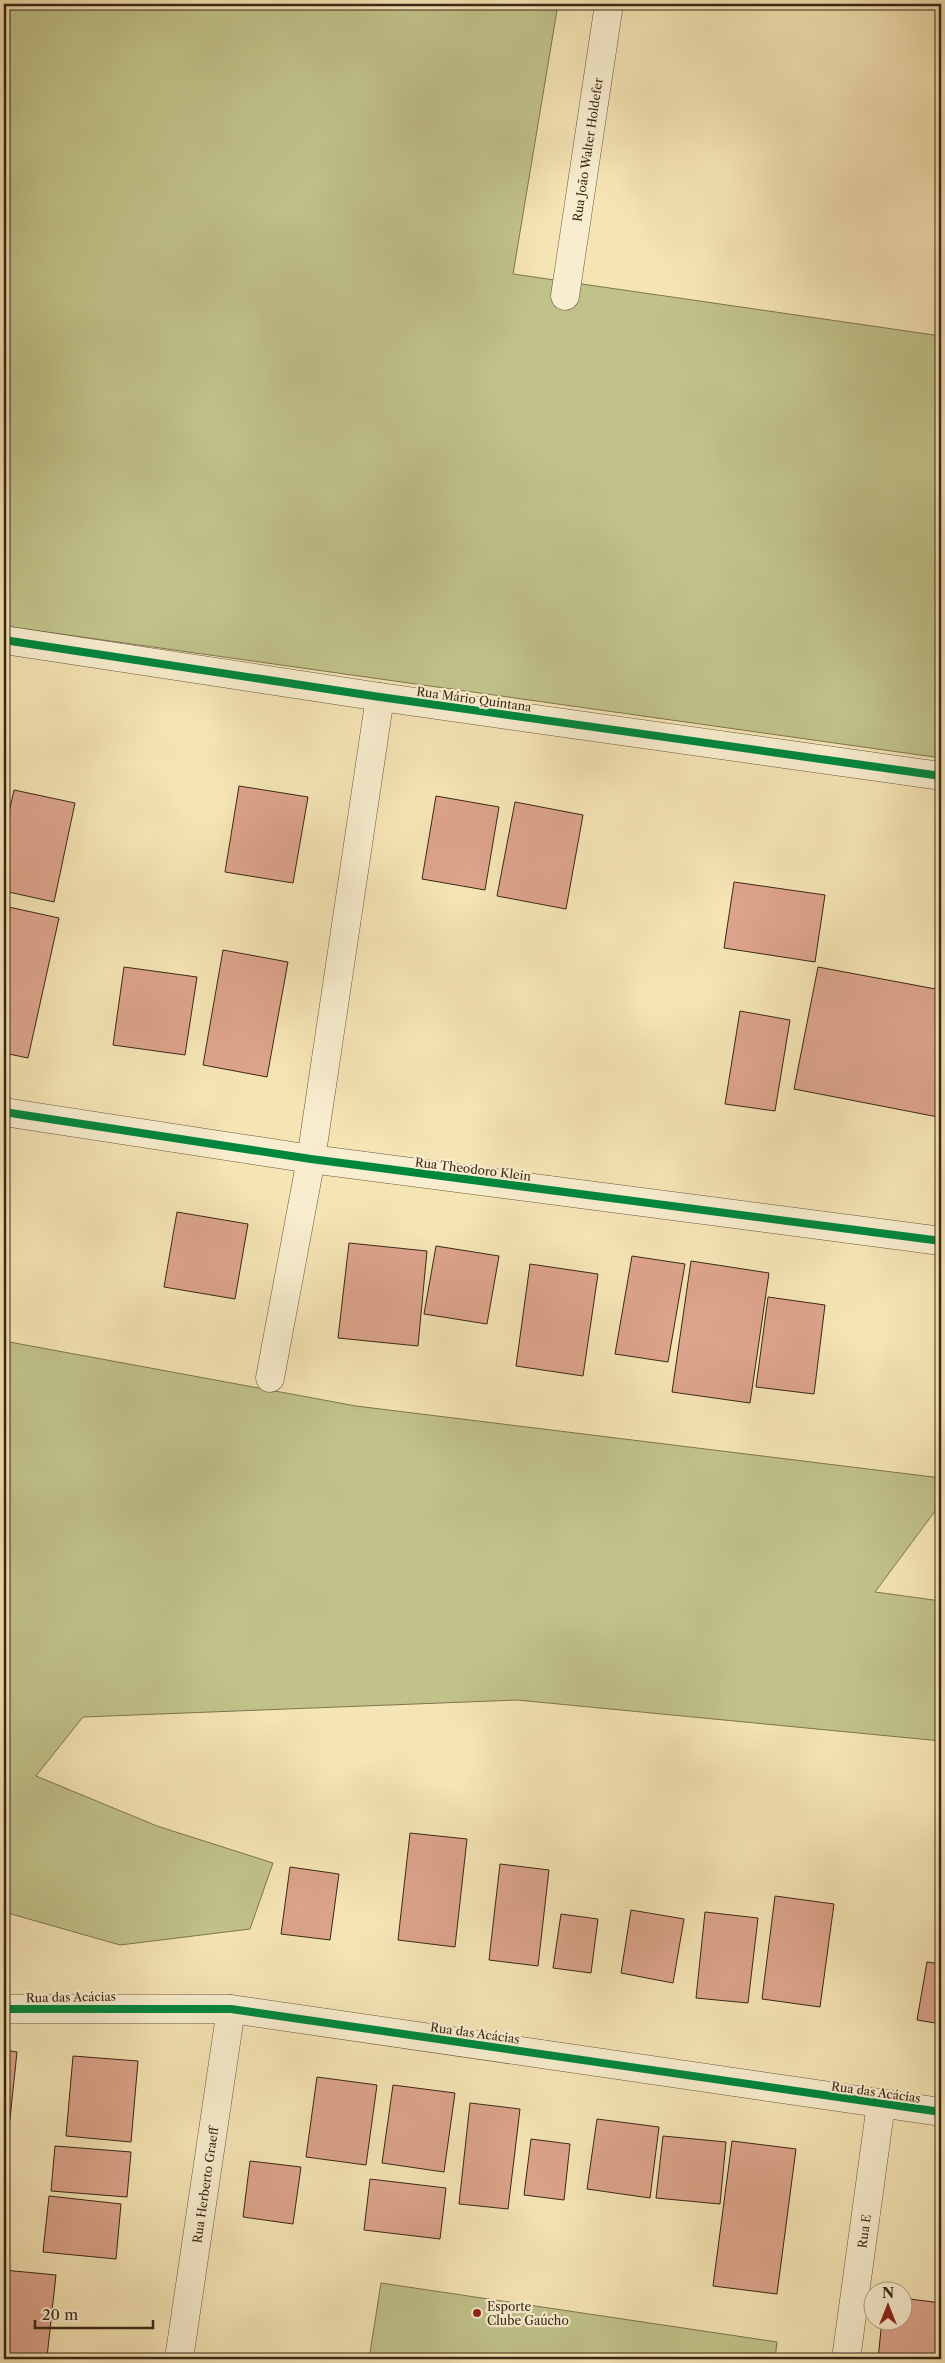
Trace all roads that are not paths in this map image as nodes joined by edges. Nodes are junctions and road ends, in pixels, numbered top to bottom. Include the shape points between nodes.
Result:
1 (609, 4) edge
2 (565, 296) dead end
3 (4, 640) edge
4 (380, 697) junction
5 (941, 776) edge
6 (4, 1112) edge
7 (310, 1159) junction
8 (941, 1241) edge
9 (270, 1378) dead end
10 (4, 2008) edge
11 (231, 2009) junction
12 (881, 2104) junction
13 (941, 2112) edge
14 (179, 2359) edge
15 (846, 2359) edge

1 - 2 street, Rua João Walter Holdefer
3 - 4 street, Rua Mário Quintana
4 - 5 street, Rua Mário Quintana
4 - 7 street
6 - 7 street, Rua Theodoro Klein
7 - 8 street, Rua Theodoro Klein
7 - 9 street
10 - 11 street, Rua das Acácias
11 - 12 street, Rua das Acácias
11 - 14 street, Rua Herberto Graeff
12 - 13 street, Rua das Acácias
12 - 15 street, Rua E

